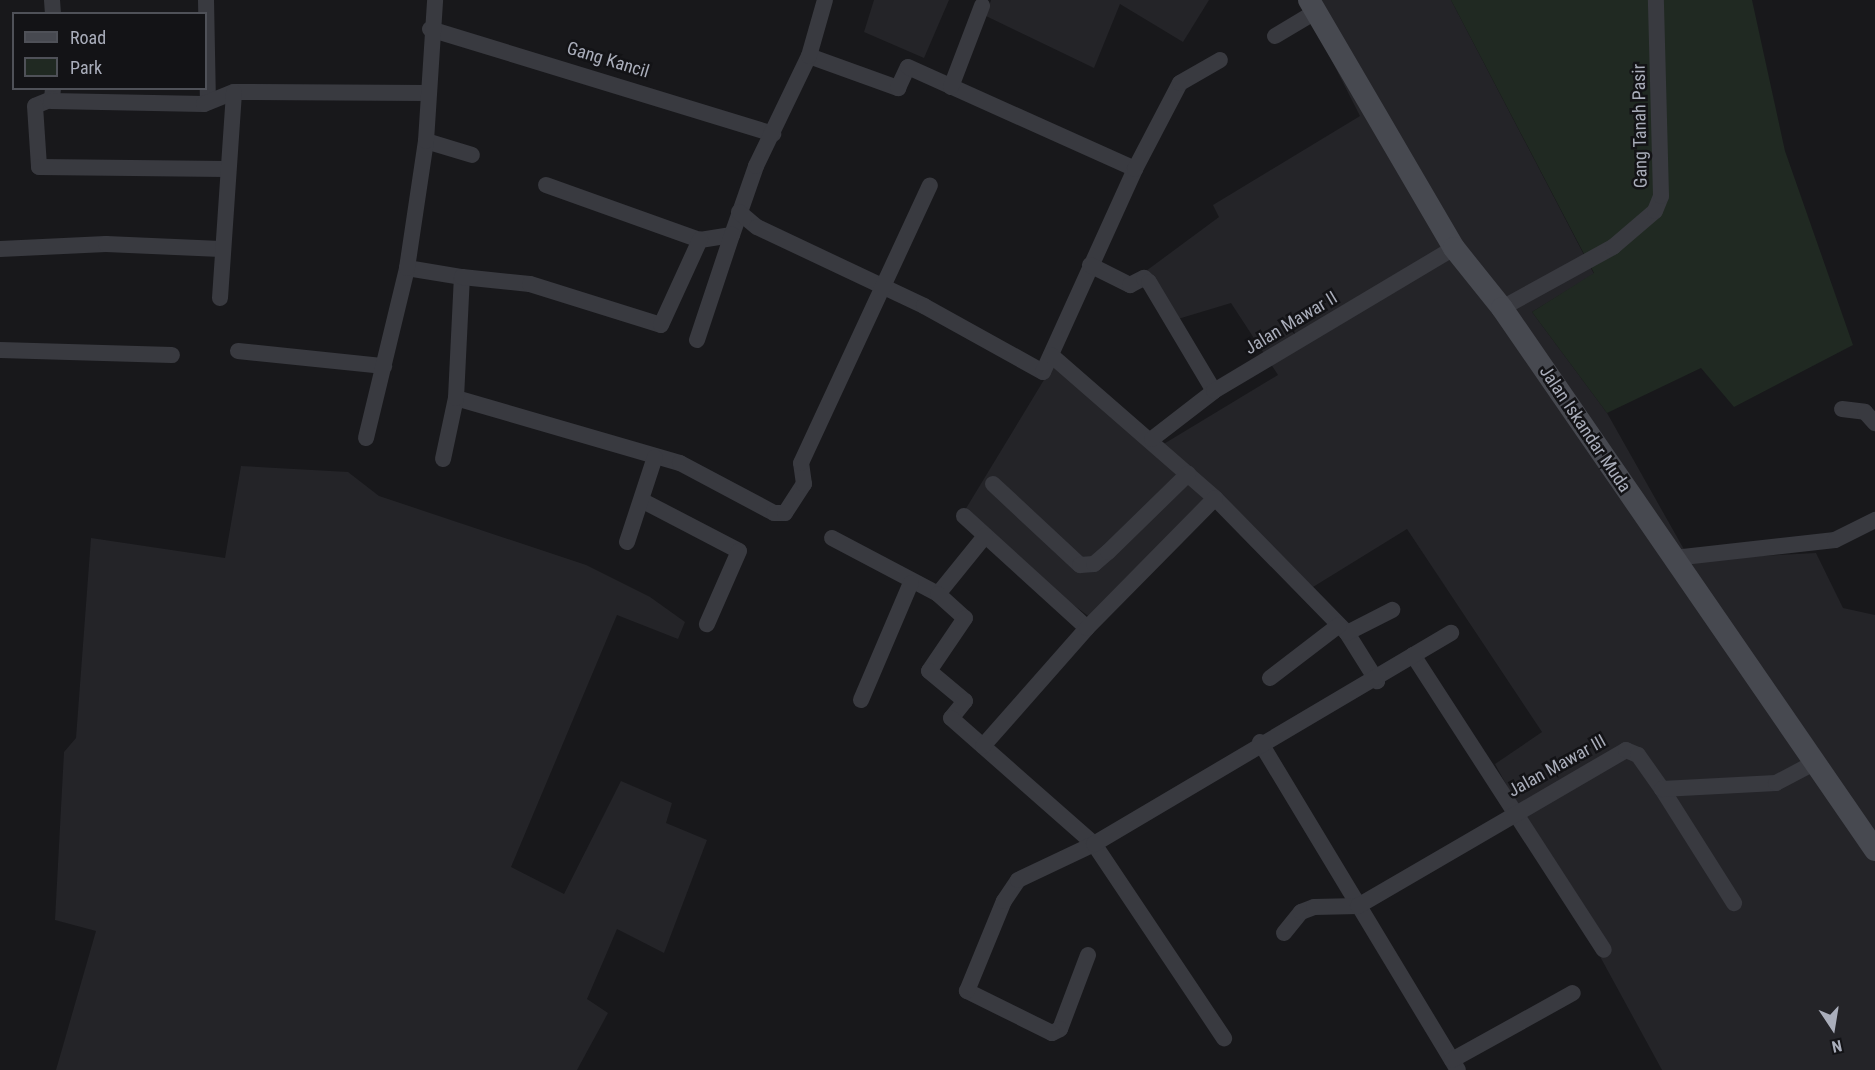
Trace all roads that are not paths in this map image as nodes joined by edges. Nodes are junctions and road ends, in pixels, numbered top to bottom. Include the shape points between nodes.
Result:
1 (435, 0) edge
2 (825, 0) edge
3 (1656, 0) edge
4 (1313, 5) edge
5 (982, 6) dead end
6 (430, 29) junction
7 (1275, 36) dead end
8 (809, 56) junction
9 (1221, 60) dead end
10 (207, 77) edge
11 (951, 87) junction
12 (234, 92) junction
13 (427, 93) junction
14 (52, 95) edge
15 (208, 102) junction
16 (773, 134) junction
17 (426, 141) junction
18 (472, 155) dead end
19 (226, 169) junction
20 (1135, 169) junction
21 (930, 184) dead end
22 (546, 185) dead end
23 (739, 212) junction
24 (732, 235) junction
25 (700, 240) junction
26 (1454, 248) junction
27 (0, 249) edge
28 (221, 249) junction
29 (1090, 265) junction
30 (407, 268) junction
31 (462, 277) junction
32 (880, 285) junction
33 (220, 298) dead end
34 (1502, 308) junction
35 (697, 340) dead end
36 (0, 350) edge
37 (238, 351) dead end
38 (172, 355) dead end
39 (1051, 356) junction
40 (384, 366) junction
41 (1214, 391) junction
42 (456, 398) junction
43 (1842, 409) dead end
44 (1875, 423) edge
45 (366, 438) dead end
46 (1152, 439) junction
47 (655, 458) junction
48 (443, 459) dead end
49 (1188, 474) junction
50 (993, 484) dead end
51 (1215, 498) junction
52 (643, 501) junction
53 (964, 516) dead end
54 (1875, 520) edge
55 (985, 536) junction
56 (832, 538) dead end
57 (627, 542) dead end
58 (1674, 558) junction
59 (911, 583) junction
60 (938, 594) junction
61 (1392, 610) dead end
62 (707, 624) dead end
63 (1087, 627) junction
64 (1343, 629) junction
65 (1451, 633) dead end
66 (1413, 655) junction
67 (1270, 678) dead end
68 (1377, 681) junction
69 (861, 700) dead end
70 (1260, 742) junction
71 (984, 746) junction
72 (1814, 763) junction
73 (1662, 789) junction
74 (1517, 810) junction
75 (1094, 844) junction
76 (1875, 850) edge
77 (1734, 903) dead end
78 (1358, 906) junction
79 (1284, 933) dead end
80 (1604, 950) dead end
81 (1088, 956) dead end
82 (1573, 993) dead end
83 (1224, 1038) dead end
84 (1455, 1065) edge

1 - 6 street
2 - 8 street
3 - 34 street, Gang Tanah Pasir via 1661,196 1655,211 1613,247
4 - 7 street
4 - 26 street, Jalan Iskandar Muda
5 - 11 street
6 - 13 street
6 - 16 street, Gang Kancil
8 - 11 street via 898,88 908,67
8 - 16 street
9 - 20 street via 1180,83
10 - 15 street
11 - 20 street
12 - 13 street
12 - 15 street
12 - 19 street
13 - 17 street
14 - 15 street
14 - 19 street via 35,106 39,167
16 - 23 street
17 - 18 street
17 - 30 street
19 - 28 street
20 - 29 street
21 - 32 street
22 - 25 street
23 - 24 street
23 - 32 street via 757,227
24 - 25 street
24 - 35 street
25 - 31 street via 661,325 530,284
26 - 34 street, Jalan Iskandar Muda
26 - 41 street, Jalan Mawar II
27 - 28 street via 106,244
28 - 33 street
29 - 39 street
29 - 41 street via 1130,285 1144,278 1149,282
30 - 31 street
30 - 40 street
31 - 42 street
32 - 39 street via 1043,372
32 - 47 street via 801,463 804,484 785,513 774,513 680,463
34 - 58 street, Jalan Iskandar Muda
36 - 38 street
37 - 40 street
39 - 46 street
40 - 45 street
41 - 46 street, Jalan Mawar II
42 - 47 street
42 - 48 street
43 - 44 street via 1865,412
46 - 49 street
47 - 52 street
49 - 50 street via 1094,564 1080,565
49 - 51 street
51 - 63 street
51 - 64 street
52 - 57 street
52 - 62 street via 740,551
53 - 55 street
54 - 58 street via 1835,540
55 - 60 street
55 - 63 street
56 - 59 street
58 - 72 street, Jalan Iskandar Muda
59 - 60 street
59 - 69 street
60 - 71 street via 965,618 929,671 965,701 951,718
61 - 64 street
63 - 71 street
64 - 67 street
64 - 68 street
65 - 66 street
66 - 68 street
66 - 74 street
68 - 70 street
70 - 75 street
70 - 78 street
71 - 75 street
72 - 73 street via 1776,783
72 - 76 street, Jalan Iskandar Muda
73 - 74 street, Jalan Mawar III via 1638,755 1626,750
73 - 77 street
74 - 78 street, Jalan Mawar III
74 - 80 street
75 - 81 street via 1011,887 967,991 1052,1033 1060,1029
75 - 83 street
78 - 79 street via 1314,907 1301,912
78 - 84 street
82 - 84 street

